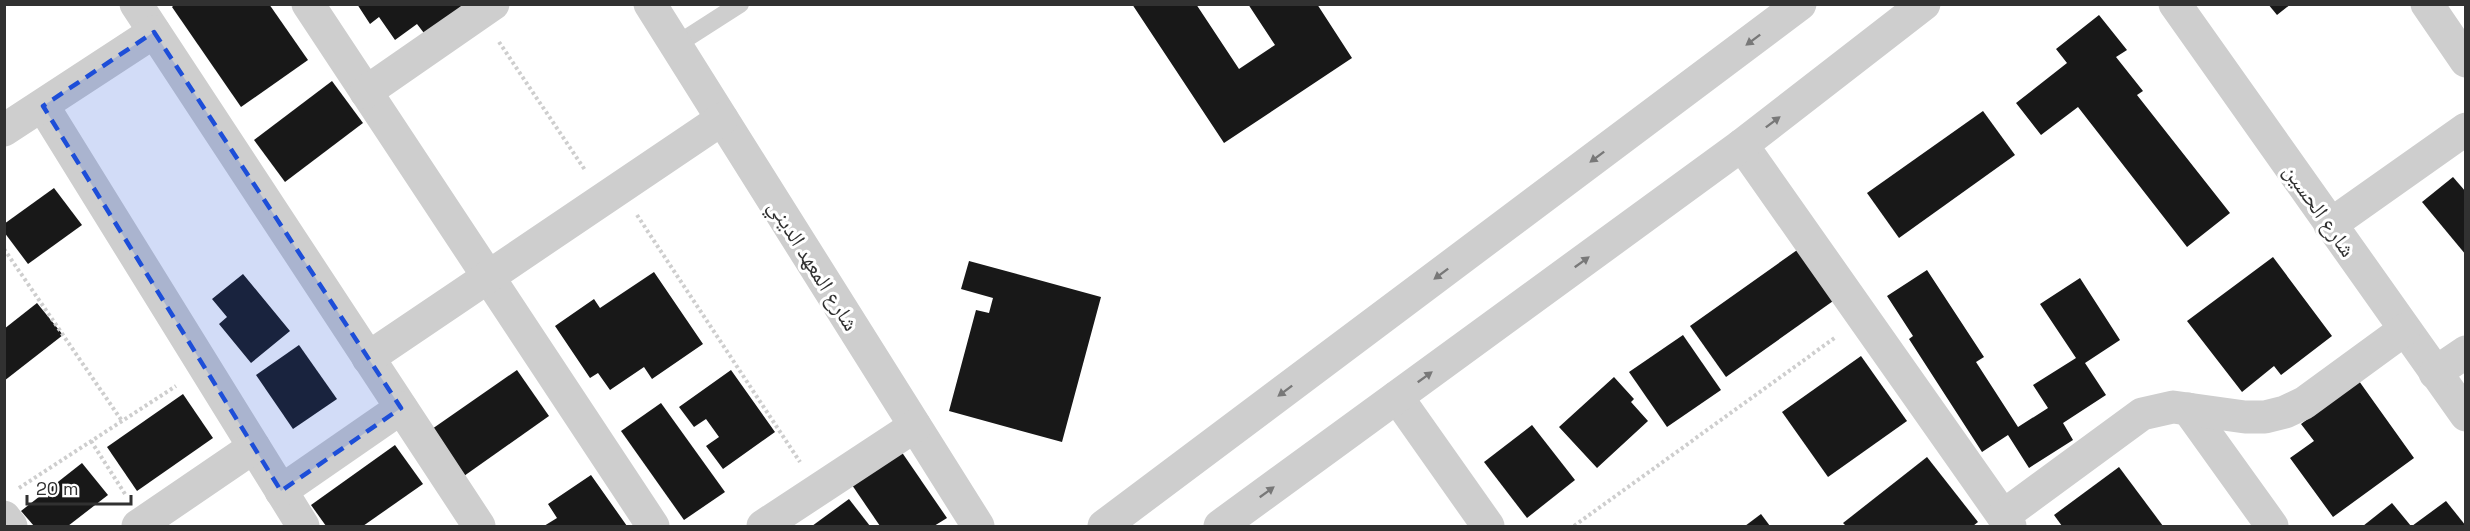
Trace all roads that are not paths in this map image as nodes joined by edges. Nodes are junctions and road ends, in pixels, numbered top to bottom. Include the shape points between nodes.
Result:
1 (136, 4) edge
2 (308, 4) edge
3 (650, 4) edge
4 (740, 4) edge
5 (1800, 4) edge
6 (1924, 4) edge
7 (2175, 4) edge
8 (2427, 4) edge
9 (486, 9) edge
10 (154, 32) junction
11 (676, 45) junction
12 (2466, 61) edge
13 (366, 92) junction
14 (43, 105) junction
15 (722, 119) junction
16 (2466, 129) edge
17 (4, 130) edge
18 (1742, 145) junction
19 (2330, 225) junction
20 (488, 277) junction
21 (2404, 330) junction
22 (2466, 351) edge
23 (368, 358) junction
24 (2435, 373) junction
25 (1397, 397) junction
26 (401, 408) junction
27 (2188, 409) junction
28 (2466, 415) edge
29 (915, 426) junction
30 (254, 447) junction
31 (281, 491) junction
32 (9, 504) edge
33 (2007, 521) edge
34 (140, 525) edge
35 (11, 526) edge
36 (303, 526) edge
37 (479, 526) edge
38 (653, 526) edge
39 (764, 526) edge
40 (978, 526) edge
41 (1104, 526) edge
42 (1220, 526) edge
43 (1488, 526) edge
44 (2272, 526) edge

1 - 10 street
2 - 13 street
3 - 11 street, شارع المعهد الديني
4 - 11 lane
5 -> 41 street
18 -> 6 street
7 - 19 street, شارع الحسين
8 - 12 street
9 - 13 street
10 - 14 street
10 - 23 street
11 - 15 street, شارع المعهد الديني
13 - 20 street
14 - 17 street
14 - 30 street
15 - 20 street
15 - 29 street, شارع المعهد الديني
16 - 19 street
25 -> 18 street
18 - 33 street
19 - 21 street, شارع الحسين
20 - 23 street
20 - 38 street
21 - 24 street, شارع الحسين
21 - 27 street via 2304,403 2285,412 2245,417
22 - 24 street
23 - 26 street
24 - 28 street, شارع الحسين
42 -> 25 street
25 - 43 street
26 - 31 street
26 - 37 street
27 - 33 street via 2157,409 2129,422
27 - 44 street
29 - 39 street
29 - 40 street, شارع المعهد الديني
30 - 31 street
30 - 34 street
31 - 36 street
32 - 35 street

